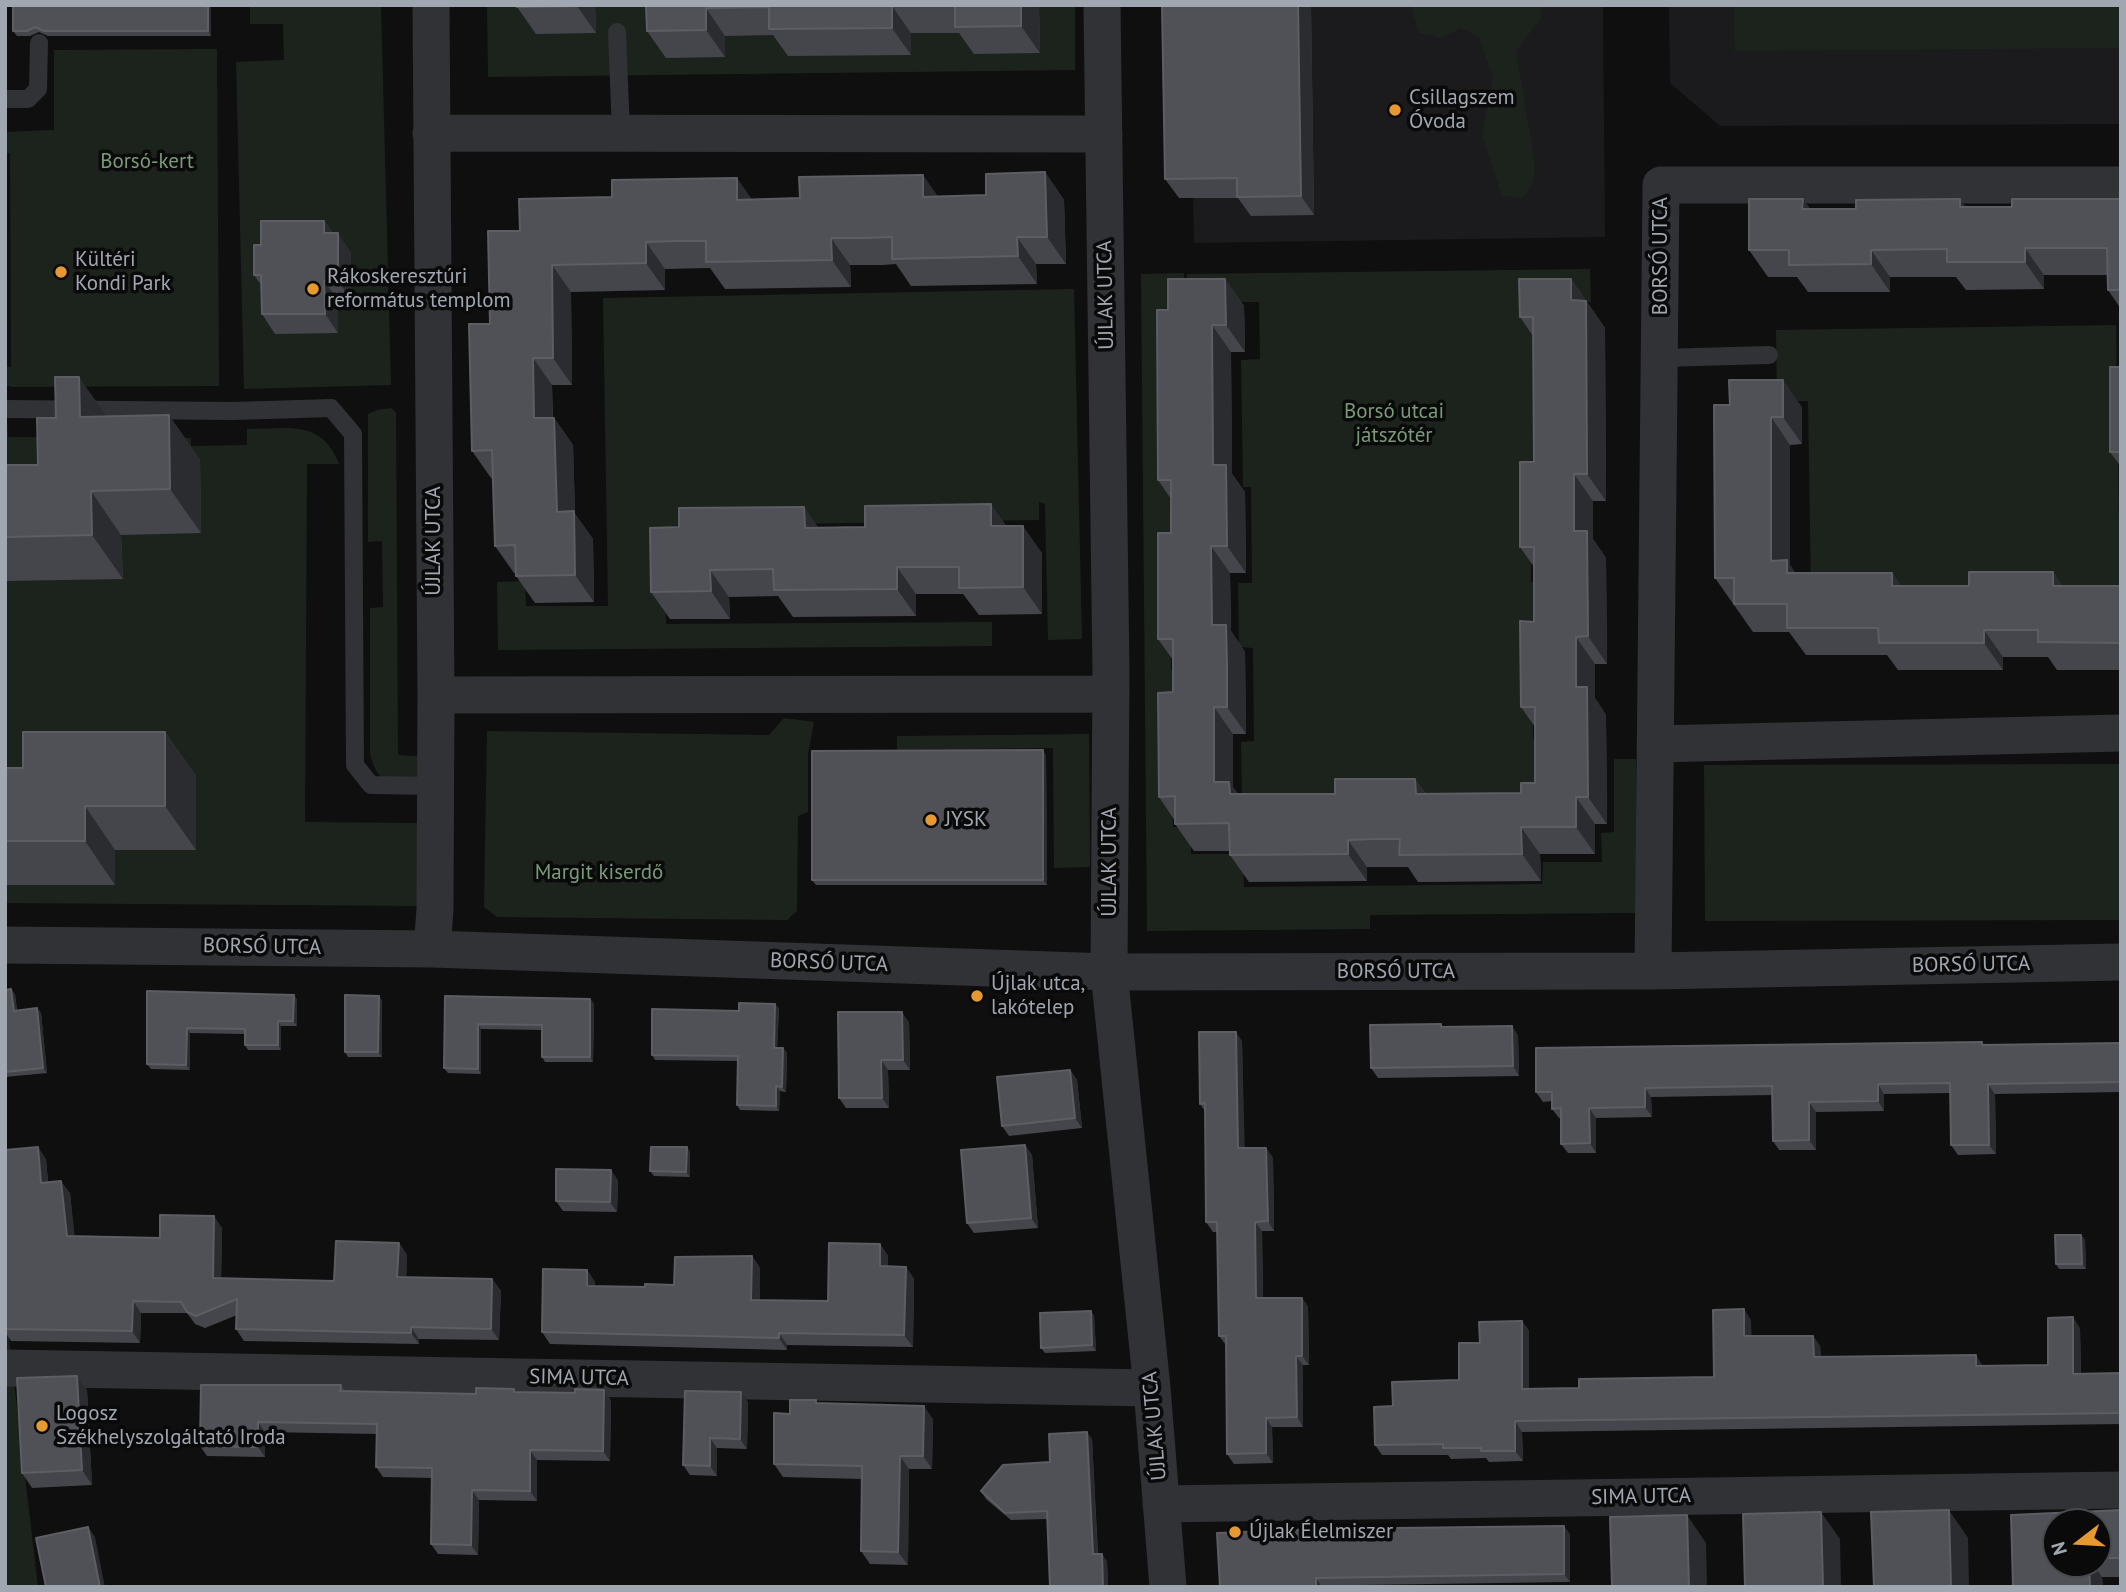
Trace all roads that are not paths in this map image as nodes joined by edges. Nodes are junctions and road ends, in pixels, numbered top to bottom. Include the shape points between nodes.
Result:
1 (431, 5) edge
2 (1102, 5) edge
3 (617, 32) dead end
4 (39, 43) dead end
5 (5, 99) edge
6 (621, 132) junction
7 (431, 133) junction
8 (1104, 134) junction
9 (2121, 185) edge
10 (1769, 355) dead end
11 (1660, 358) junction
12 (5, 409) edge
13 (1111, 694) junction
14 (436, 695) junction
15 (2121, 733) edge
16 (1656, 744) junction
17 (434, 786) junction
18 (5, 945) edge
19 (432, 949) junction
20 (2121, 962) edge
21 (1653, 971) junction
22 (1109, 972) junction
23 (5, 1368) edge
24 (1152, 1388) junction
25 (2121, 1490) edge
26 (1161, 1504) junction
27 (1168, 1587) edge

1 - 7 street, ÚJLAK UTCA
2 - 8 street, ÚJLAK UTCA
3 - 6 lane
4 - 5 lane via 38,89 28,99
6 - 7 street
6 - 8 street
7 - 14 street, ÚJLAK UTCA
8 - 13 street, ÚJLAK UTCA
9 - 11 street, BORSÓ UTCA via 1661,184
10 - 11 lane
11 - 16 street, BORSÓ UTCA
12 - 17 lane via 331,408 353,434 355,765 370,785
13 - 14 street
13 - 22 street, ÚJLAK UTCA
14 - 17 street, ÚJLAK UTCA
15 - 16 street
16 - 21 street, BORSÓ UTCA
17 - 19 street, ÚJLAK UTCA
18 - 19 street, BORSÓ UTCA
19 - 22 street, BORSÓ UTCA
20 - 21 street, BORSÓ UTCA
21 - 22 street, BORSÓ UTCA
22 - 24 street, ÚJLAK UTCA
23 - 24 street, SIMA UTCA
24 - 26 street, ÚJLAK UTCA
25 - 26 street, SIMA UTCA
26 - 27 street, ÚJLAK UTCA

